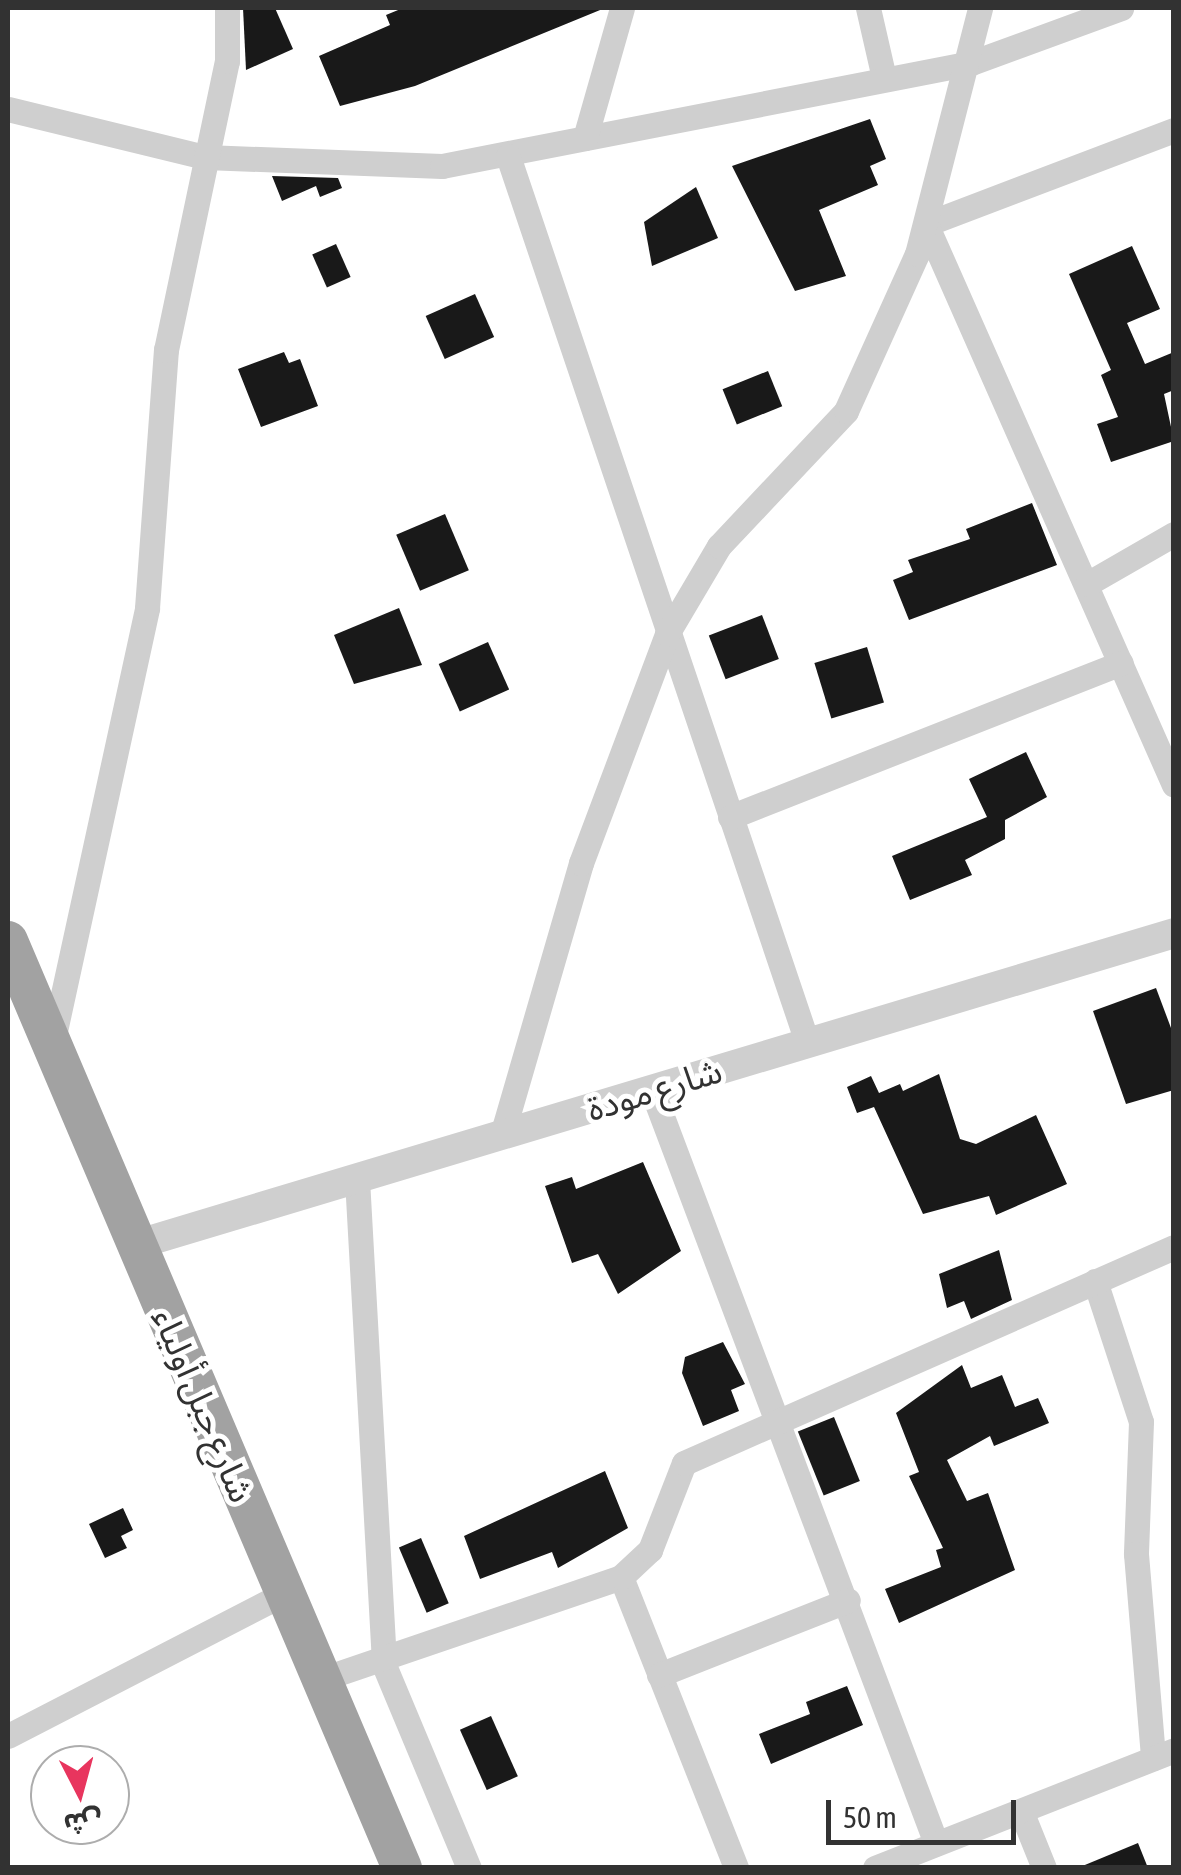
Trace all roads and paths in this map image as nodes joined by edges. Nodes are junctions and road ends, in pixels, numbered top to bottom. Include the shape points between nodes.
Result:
1 (226, 8) edge
2 (622, 8) edge
3 (868, 8) edge
4 (980, 8) edge
5 (1121, 8) edge
6 (972, 62) junction
7 (884, 78) junction
8 (8, 109) edge
9 (1174, 130) edge
10 (585, 138) junction
11 (508, 156) junction
12 (205, 158) junction
13 (926, 224) junction
14 (1174, 534) edge
15 (1087, 584) junction
16 (667, 634) junction
17 (1121, 663) junction
18 (1174, 785) edge
19 (730, 817) junction
20 (8, 941) edge
21 (1170, 943) edge
22 (807, 1042) junction
23 (52, 1046) junction
24 (652, 1090) junction
25 (502, 1135) junction
26 (357, 1179) junction
27 (135, 1245) junction
28 (1174, 1246) edge
29 (1094, 1281) junction
30 (782, 1416) junction
31 (621, 1577) junction
32 (285, 1594) junction
33 (848, 1600) junction
34 (384, 1665) junction
35 (659, 1675) junction
36 (322, 1679) junction
37 (8, 1736) edge
38 (1163, 1754) edge
39 (1020, 1810) junction
40 (936, 1843) junction
41 (880, 1866) edge
42 (402, 1868) edge
43 (469, 1868) edge
44 (736, 1868) edge
45 (1044, 1868) edge

1 - 12 street via 227,60
2 - 10 street
3 - 7 street
4 - 6 street
5 - 6 street
6 - 7 street
6 - 13 street
7 - 10 street
8 - 12 street
9 - 13 street
10 - 11 street
11 - 12 street via 384,170 312,168 293,156
11 - 16 street
12 - 23 street via 166,350 146,608
13 - 15 street
13 - 16 street via 846,411 718,546
14 - 15 street
15 - 17 street
16 - 19 street
16 - 25 street via 581,863
17 - 18 street
17 - 19 street
19 - 22 street
20 - 23 highway, شارع جبل أولياء
21 - 22 street, شارع مودة
22 - 24 street, شارع مودة
23 - 27 highway, شارع جبل أولياء
24 - 25 street, شارع مودة
24 - 30 street
25 - 26 street, شارع مودة
26 - 27 street, شارع مودة
26 - 34 street
27 - 32 highway, شارع جبل أولياء
28 - 29 street
29 - 30 street
29 - 38 street via 1141,1422 1136,1554
30 - 31 street via 684,1463 650,1550
30 - 33 street
31 - 34 street
31 - 35 street
32 - 36 highway, شارع جبل أولياء
32 - 37 street
33 - 35 street
33 - 40 street
34 - 36 street
34 - 43 street
35 - 44 street
36 - 42 highway, شارع جبل أولياء
38 - 39 street
39 - 40 street
39 - 45 street
40 - 41 street

